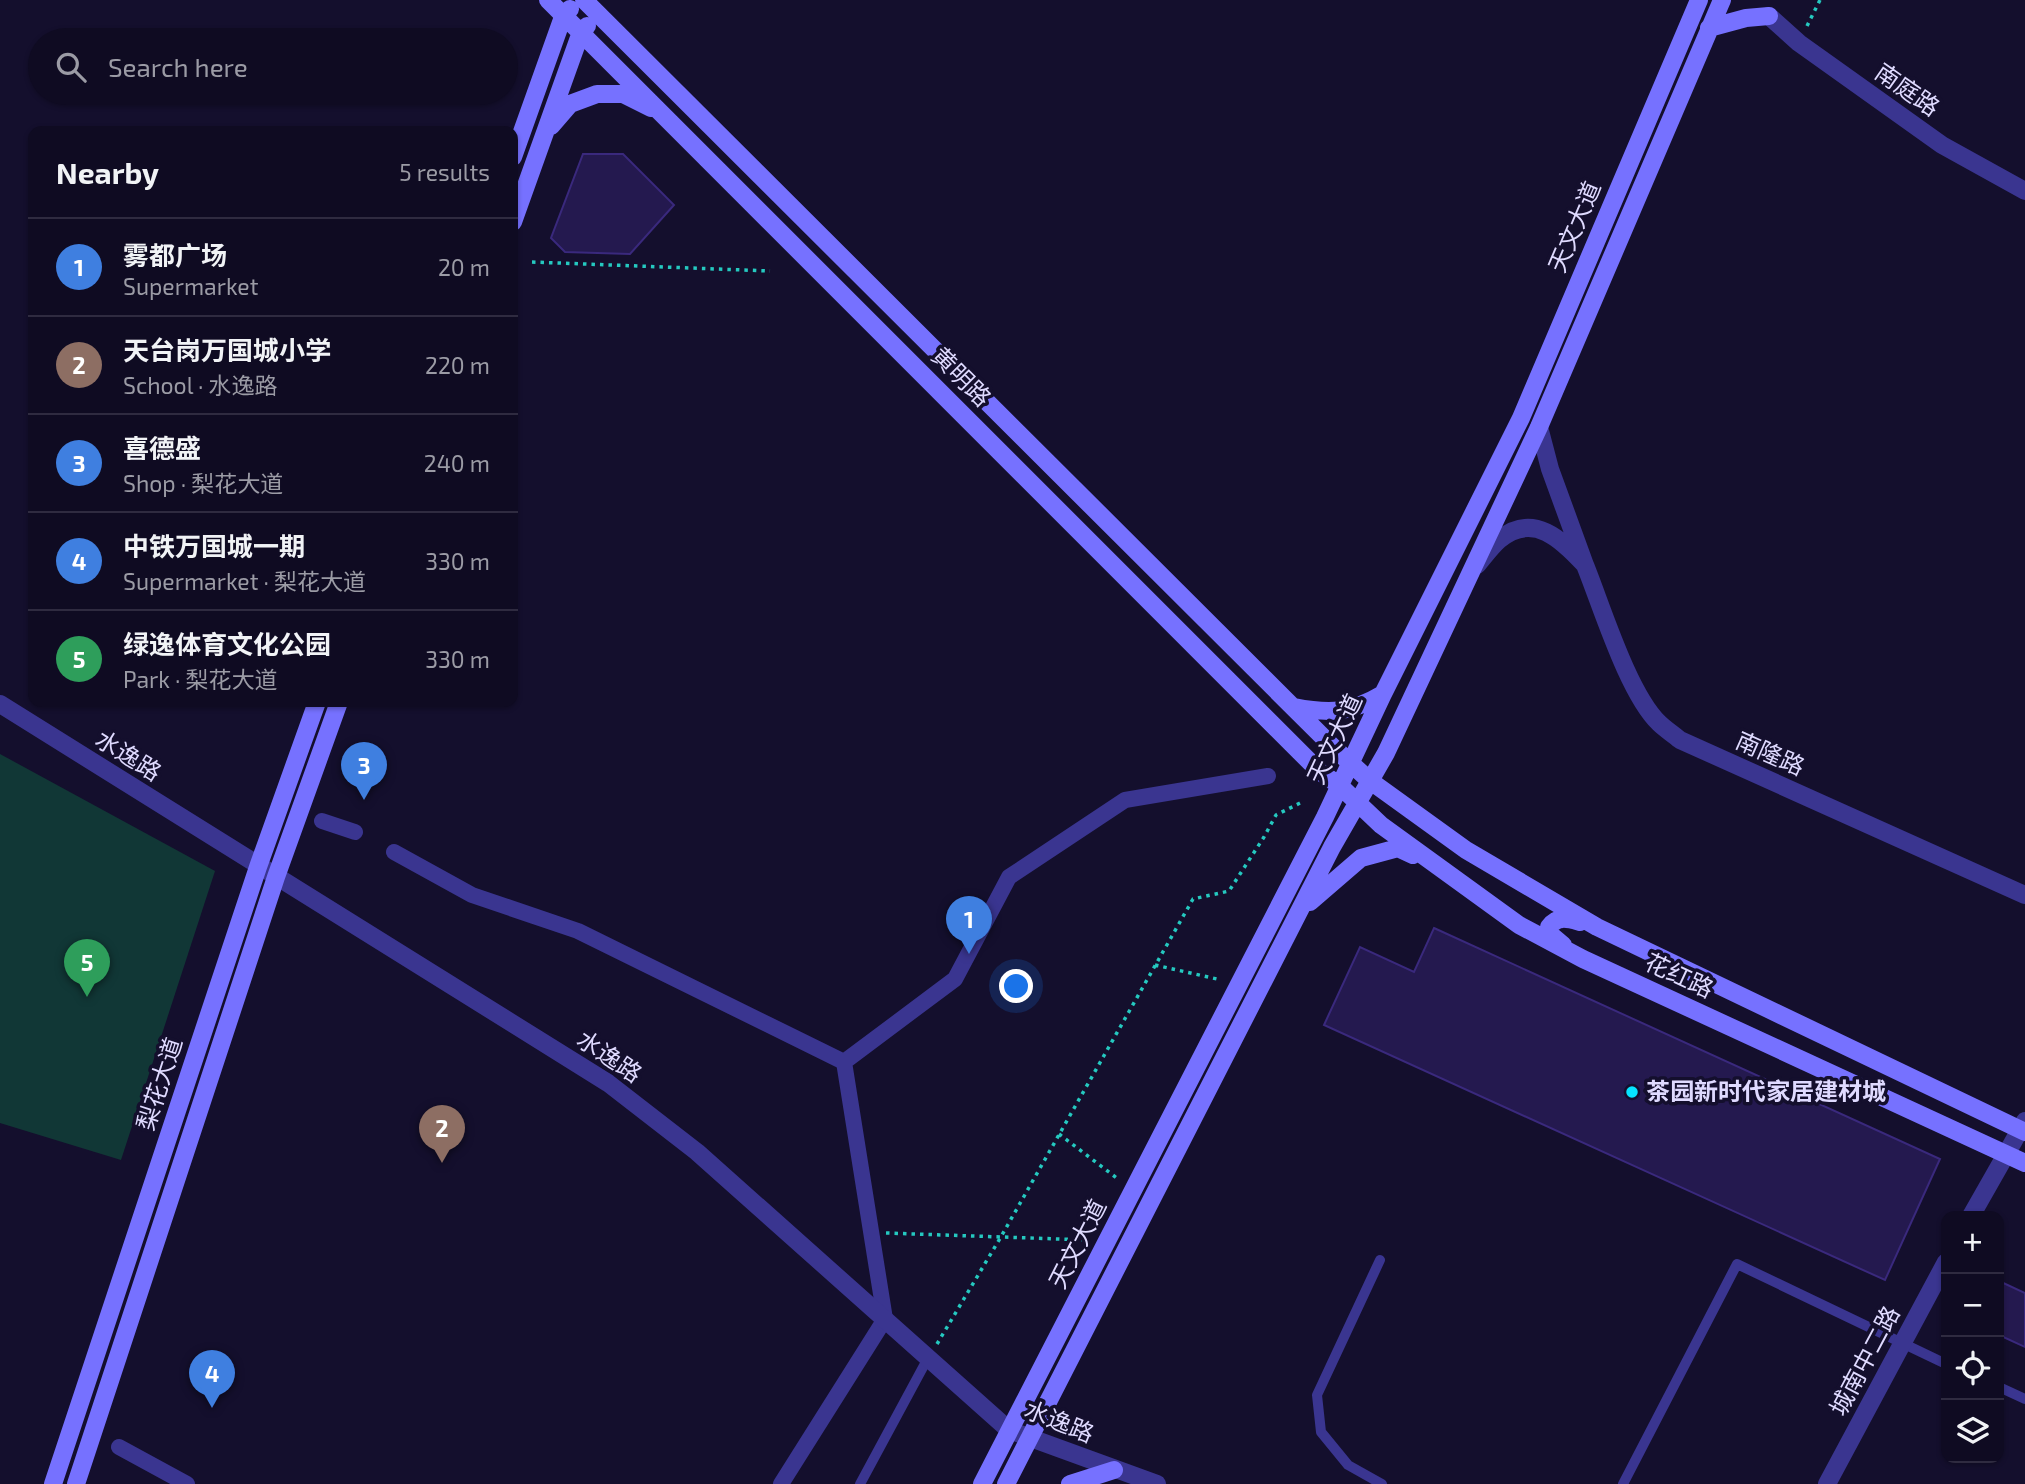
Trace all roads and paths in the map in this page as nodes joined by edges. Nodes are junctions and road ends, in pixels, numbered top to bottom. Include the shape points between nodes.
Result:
1 (548, 0) edge
2 (583, 0) edge
3 (1699, 0) edge
4 (1722, 0) edge
5 (1758, 0) edge
6 (1820, 0) edge
7 (564, 14) junction
8 (600, 14) junction
9 (1769, 16) junction
10 (1709, 28) junction
11 (581, 32) junction
12 (1799, 43) junction
13 (664, 115) junction
14 (544, 134) junction
15 (518, 143) edge
16 (2025, 191) edge
17 (518, 208) edge
18 (532, 262) dead end
19 (770, 271) dead end
20 (1539, 427) junction
21 (1585, 565) junction
22 (1474, 567) junction
23 (1383, 694) junction
24 (0, 704) edge
25 (315, 707) edge
26 (337, 707) edge
27 (1294, 707) junction
28 (1352, 763) junction
29 (1268, 776) dead end
30 (1369, 780) junction
31 (1340, 786) junction
32 (1357, 802) junction
33 (1300, 803) dead end
34 (322, 821) dead end
35 (355, 832) dead end
36 (394, 852) dead end
37 (1433, 864) junction
38 (258, 867) junction
39 (276, 877) junction
40 (2025, 895) edge
41 (1302, 909) junction
42 (1597, 928) junction
43 (1583, 959) junction
44 (1155, 965) junction
45 (1217, 979) dead end
46 (844, 1062) junction
47 (2023, 1128) edge
48 (1059, 1134) junction
49 (2005, 1154) junction
50 (2025, 1163) edge
51 (1118, 1180) dead end
52 (1974, 1211) edge
53 (870, 1232) junction
54 (1002, 1235) junction
55 (1088, 1240) dead end
56 (1380, 1260) dead end
57 (1941, 1271) edge
58 (885, 1319) junction
59 (1902, 1344) junction
60 (928, 1358) junction
61 (1941, 1362) edge
62 (2004, 1389) edge
63 (2025, 1399) edge
64 (1009, 1430) junction
65 (1028, 1438) junction
66 (119, 1447) dead end
67 (1114, 1470) junction
68 (53, 1484) edge
69 (76, 1484) edge
70 (187, 1484) edge
71 (781, 1484) edge
72 (860, 1484) edge
73 (982, 1484) edge
74 (1006, 1484) edge
75 (1070, 1484) edge
76 (1157, 1484) edge
77 (1382, 1484) edge
78 (1623, 1484) edge
79 (1827, 1484) edge

1 - 7 main road, 黄明路
2 - 7 main road
2 - 8 main road, 黄明路
3 - 23 main road, 天文大道 via 1521,418
4 - 10 main road, 天文大道
5 - 9 main road
6 - 12 path
7 - 11 main road, 黄明路
7 - 15 main road
8 - 11 main road
8 - 27 main road, 黄明路
9 - 10 main road
9 - 12 street, 南庭路
10 - 20 main road, 天文大道
11 - 13 main road, 黄明路
11 - 14 main road
12 - 16 street, 南庭路 via 1942,145
13 - 14 main road via 622,94 597,94 570,104
13 - 31 main road, 黄明路 via 1319,771
14 - 17 main road
18 - 19 path
20 - 21 street, 南隆路
20 - 22 main road, 天文大道
21 - 22 street via 1562,540 1534,528 1501,538
21 - 40 street, 南隆路 via 1641,700 1680,740
22 - 30 main road, 天文大道
23 - 27 main road via 1343,711
23 - 28 main road, 天文大道
24 - 38 street, 水逸路
25 - 38 main road, 梨花大道
26 - 39 main road, 梨花大道
27 - 28 main road, 黄明路
28 - 30 main road, 黄明路
28 - 31 main road, 天文大道
29 - 46 street via 1125,800 1009,877 955,979
30 - 32 main road, 天文大道
30 - 42 main road, 花红路 via 1466,850
31 - 32 main road, 花红路
31 - 64 main road, 天文大道
32 - 37 main road, 花红路
32 - 41 main road, 天文大道
33 - 44 path via 1276,815 1229,891 1192,899
34 - 35 street
36 - 46 street via 472,895 578,931
37 - 41 main road via 1398,848 1376,852 1361,858
37 - 43 main road, 花红路 via 1519,925
38 - 39 street, 水逸路
38 - 68 main road, 梨花大道
39 - 58 street, 水逸路 via 608,1083 697,1152
39 - 69 main road, 梨花大道
41 - 65 main road, 天文大道
42 - 43 main road via 1561,919 1549,927 1555,939
42 - 47 main road, 花红路
43 - 49 main road, 花红路
44 - 45 path
44 - 48 path
46 - 53 street
47 - 49 street
48 - 51 path
48 - 54 path
49 - 50 main road, 花红路
49 - 52 street
53 - 54 path
53 - 58 street
54 - 55 path
54 - 60 path
56 - 77 lane via 1317,1395 1321,1432 1348,1465
57 - 59 street, 城南中二路
58 - 60 street, 水逸路
58 - 71 street
59 - 61 lane
59 - 78 lane via 1737,1264
59 - 79 street, 城南中二路
60 - 64 street, 水逸路
60 - 72 lane
62 - 63 lane
64 - 65 street, 水逸路
64 - 73 main road, 天文大道
65 - 67 street, 水逸路
65 - 74 main road, 天文大道
66 - 70 street
67 - 75 main road
67 - 76 street, 水逸路

